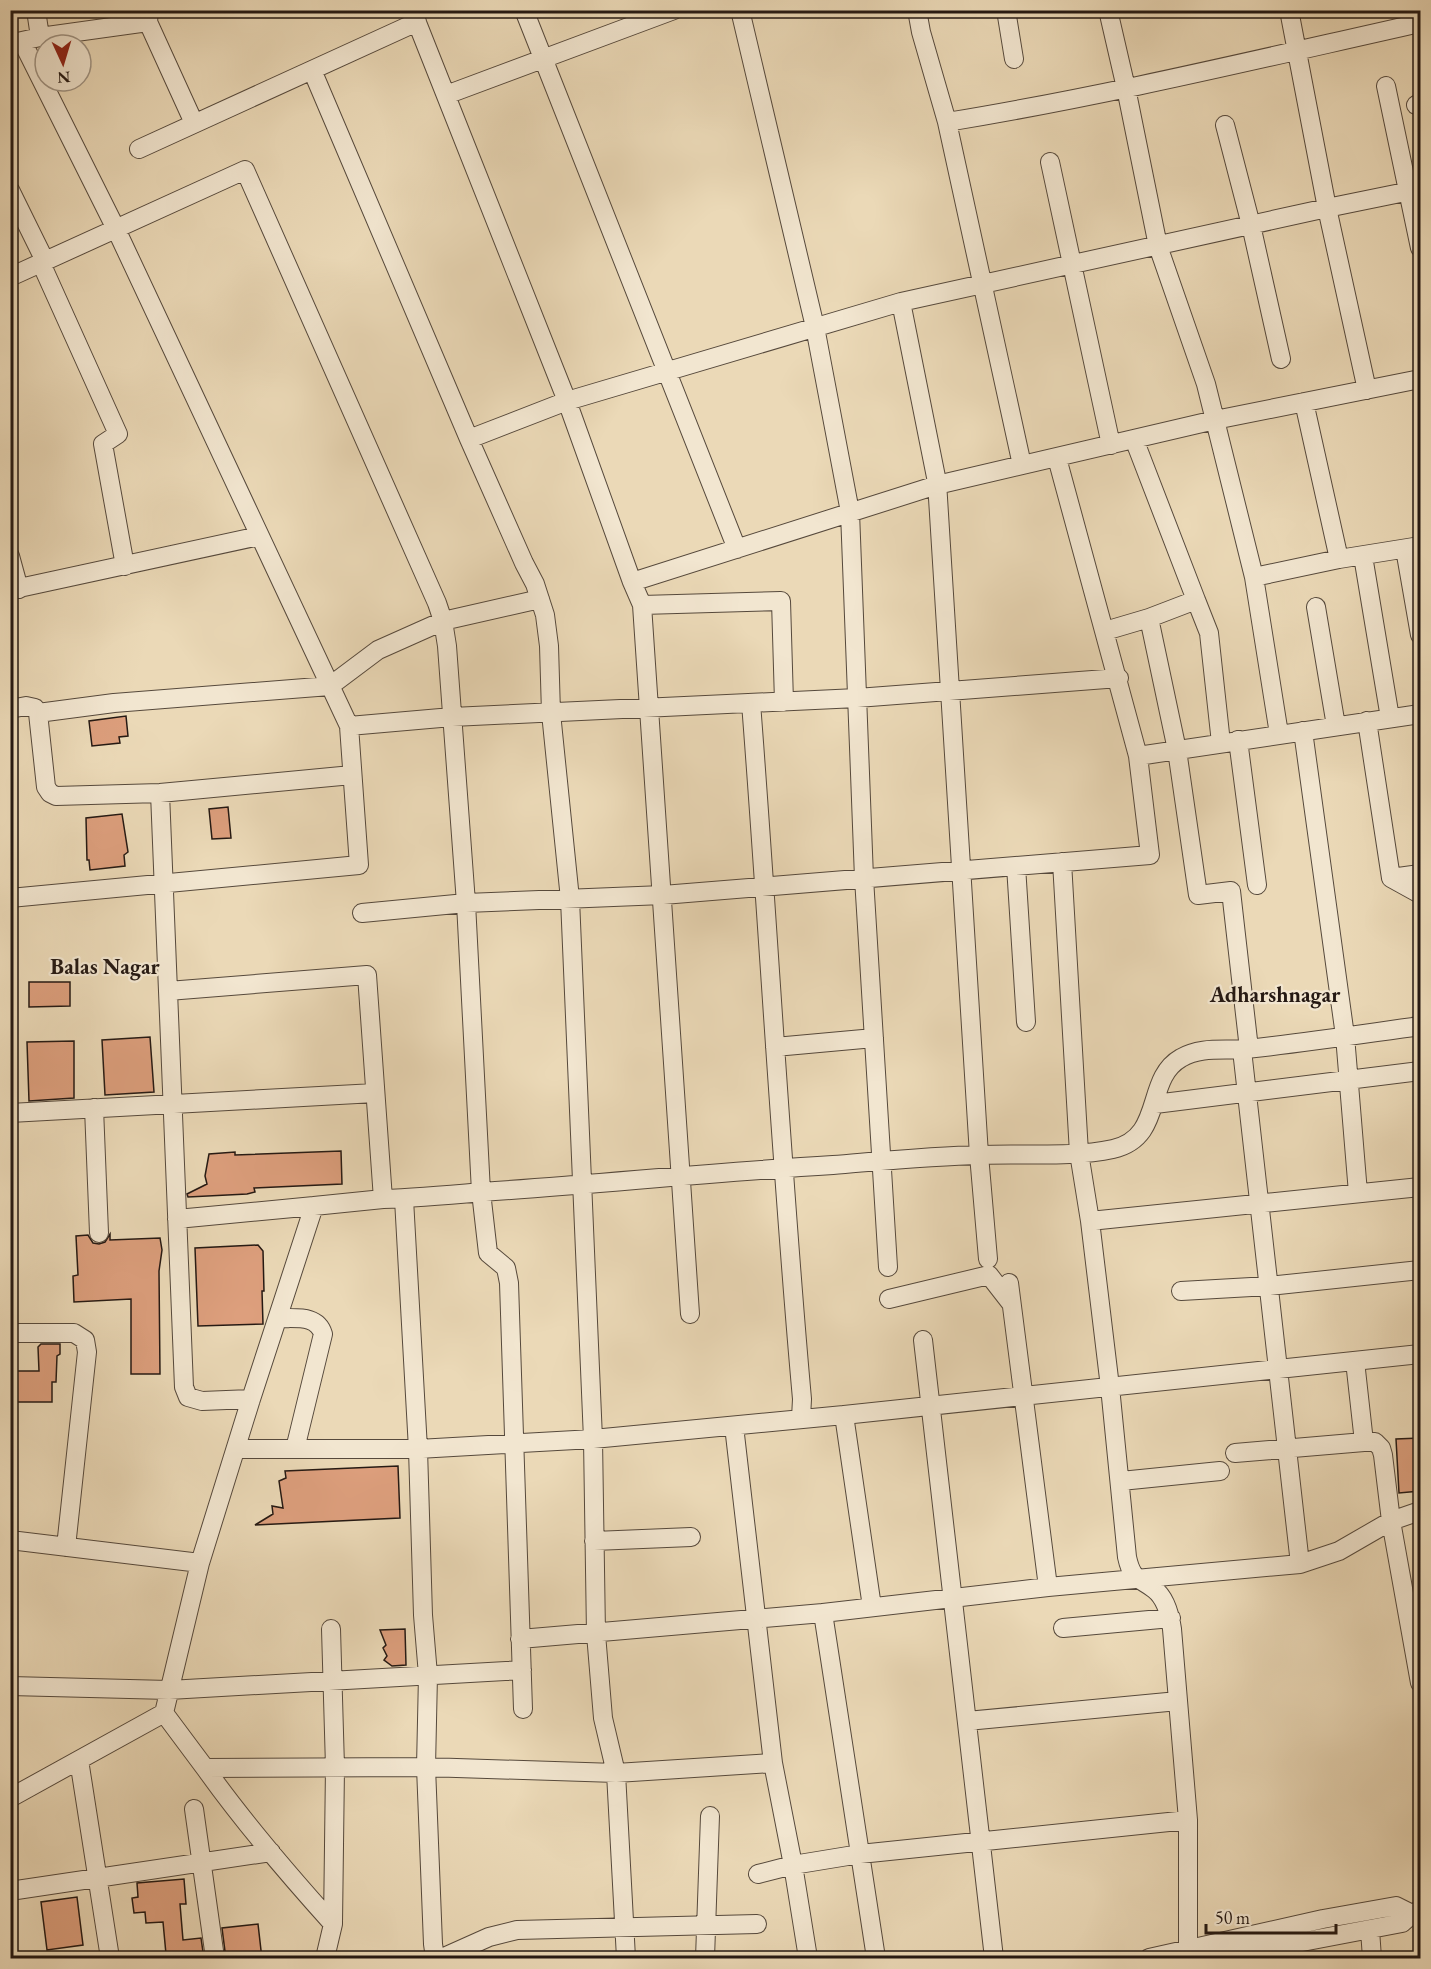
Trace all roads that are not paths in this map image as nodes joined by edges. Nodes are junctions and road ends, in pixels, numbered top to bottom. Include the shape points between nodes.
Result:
1 (36, 10) edge
2 (524, 10) edge
3 (674, 10) edge
4 (740, 10) edge
5 (917, 10) edge
6 (1006, 10) edge
7 (1108, 10) edge
8 (1289, 10) edge
9 (148, 16) edge
10 (415, 16) edge
11 (1420, 23) edge
12 (24, 40) edge
13 (1297, 50) junction
14 (1014, 58) dead end
15 (543, 59) junction
16 (312, 70) junction
17 (1386, 86) dead end
18 (1126, 88) junction
19 (446, 95) junction
20 (194, 123) junction
21 (947, 123) junction
22 (1225, 125) dead end
23 (139, 148) dead end
24 (1050, 162) dead end
25 (10, 190) edge
26 (1414, 191) edge
27 (1327, 208) junction
28 (1251, 225) junction
29 (116, 229) junction
30 (1158, 246) junction
31 (1420, 248) edge
32 (43, 262) junction
33 (1072, 265) junction
34 (10, 277) edge
35 (983, 284) junction
36 (901, 302) junction
37 (815, 327) junction
38 (1281, 359) dead end
39 (666, 371) junction
40 (1420, 379) edge
41 (1367, 390) junction
42 (567, 401) junction
43 (1304, 402) junction
44 (1215, 420) junction
45 (469, 439) junction
46 (1134, 439) junction
47 (1111, 445) junction
48 (1057, 458) junction
49 (1022, 465) junction
50 (937, 485) junction
51 (850, 512) junction
52 (259, 536) junction
53 (1413, 548) edge
54 (737, 549) junction
55 (10, 556) edge
56 (1363, 556) junction
57 (1340, 559) junction
58 (125, 566) junction
59 (1254, 578) junction
60 (632, 582) junction
61 (15, 590) edge
62 (540, 600) junction
63 (1196, 600) junction
64 (642, 605) junction
65 (1316, 607) dead end
66 (1149, 618) junction
67 (443, 621) junction
68 (1105, 631) junction
69 (1420, 635) edge
70 (1119, 678) junction
71 (330, 686) junction
72 (951, 692) junction
73 (858, 698) junction
74 (784, 702) junction
75 (751, 703) junction
76 (649, 706) junction
77 (10, 709) edge
78 (38, 713) junction
79 (551, 713) junction
80 (1420, 714) edge
81 (452, 717) junction
82 (1390, 718) junction
83 (1367, 721) junction
84 (349, 726) junction
85 (1336, 726) junction
86 (1303, 731) junction
87 (1279, 735) junction
88 (1229, 742) junction
89 (1177, 750) junction
90 (1138, 756) junction
91 (352, 775) junction
92 (160, 793) junction
93 (1062, 862) junction
94 (1016, 866) junction
95 (962, 870) junction
96 (1420, 874) edge
97 (864, 878) junction
98 (1391, 878) junction
99 (163, 884) junction
100 (1257, 885) dead end
101 (765, 886) junction
102 (1420, 894) edge
103 (663, 895) junction
104 (10, 898) edge
105 (570, 899) junction
106 (466, 903) junction
107 (362, 913) dead end
108 (168, 991) junction
109 (1026, 1022) dead end
110 (1420, 1026) edge
111 (1345, 1036) junction
112 (874, 1038) junction
113 (775, 1047) junction
114 (1246, 1049) junction
115 (1420, 1071) edge
116 (1348, 1080) junction
117 (375, 1093) junction
118 (1247, 1093) junction
119 (172, 1104) junction
120 (1155, 1104) junction
121 (94, 1108) junction
122 (10, 1113) edge
123 (1079, 1153) junction
124 (979, 1155) junction
125 (881, 1162) junction
126 (782, 1168) junction
127 (682, 1178) junction
128 (582, 1186) junction
129 (1420, 1187) edge
130 (481, 1192) junction
131 (1358, 1193) junction
132 (383, 1199) junction
133 (404, 1199) junction
134 (1260, 1203) junction
135 (314, 1206) junction
136 (177, 1219) junction
137 (1090, 1221) junction
138 (99, 1233) dead end
139 (988, 1259) dead end
140 (888, 1267) dead end
141 (1420, 1270) edge
142 (1009, 1283) dead end
143 (1269, 1286) junction
144 (1181, 1291) dead end
145 (889, 1299) dead end
146 (1010, 1302) junction
147 (690, 1314) dead end
148 (278, 1318) junction
149 (10, 1333) edge
150 (923, 1340) dead end
151 (1420, 1354) edge
152 (1355, 1361) junction
153 (1279, 1369) junction
154 (1110, 1387) junction
155 (1022, 1396) junction
156 (251, 1399) junction
157 (931, 1406) junction
158 (844, 1415) junction
159 (801, 1418) junction
160 (734, 1426) junction
161 (593, 1439) junction
162 (1364, 1442) junction
163 (516, 1443) junction
164 (1288, 1448) junction
165 (236, 1449) junction
166 (295, 1449) junction
167 (418, 1449) junction
168 (1235, 1453) dead end
169 (1220, 1471) dead end
170 (1121, 1481) junction
171 (1420, 1511) edge
172 (1391, 1521) junction
173 (691, 1538) dead end
174 (10, 1540) edge
175 (594, 1541) junction
176 (66, 1547) junction
177 (200, 1563) junction
178 (1300, 1564) junction
179 (1136, 1578) junction
180 (1048, 1587) junction
181 (1412, 1587) edge
182 (953, 1597) junction
183 (872, 1607) junction
184 (824, 1613) junction
185 (757, 1618) junction
186 (1171, 1618) junction
187 (1063, 1628) dead end
188 (331, 1629) dead end
189 (596, 1634) junction
190 (520, 1639) junction
191 (1417, 1648) edge
192 (522, 1670) junction
193 (428, 1675) junction
194 (332, 1681) junction
195 (1420, 1683) edge
196 (10, 1686) edge
197 (170, 1690) junction
198 (1178, 1701) junction
199 (523, 1709) dead end
200 (164, 1713) junction
201 (966, 1721) junction
202 (79, 1760) junction
203 (773, 1763) junction
204 (335, 1767) junction
205 (426, 1767) junction
206 (205, 1768) junction
207 (616, 1773) junction
208 (10, 1798) edge
209 (194, 1809) dead end
210 (710, 1816) dead end
211 (1188, 1820) junction
212 (981, 1840) junction
213 (271, 1852) junction
214 (860, 1854) junction
215 (201, 1862) junction
216 (793, 1865) junction
217 (758, 1874) dead end
218 (98, 1878) junction
219 (10, 1892) edge
220 (1416, 1912) edge
221 (333, 1924) junction
222 (757, 1924) dead end
223 (706, 1925) junction
224 (623, 1928) junction
225 (1370, 1930) junction
226 (1188, 1954) edge
227 (110, 1959) edge
228 (215, 1959) edge
229 (325, 1959) edge
230 (435, 1959) edge
231 (442, 1959) edge
232 (626, 1959) edge
233 (705, 1959) edge
234 (808, 1959) edge
235 (876, 1959) edge
236 (994, 1959) edge
237 (1149, 1959) edge
238 (1217, 1959) edge
239 (1372, 1959) edge

1 - 12 street
2 - 15 street
3 - 15 street
4 - 37 street
5 - 21 street
6 - 14 street
7 - 18 street
8 - 13 street
9 - 12 street
9 - 20 street
10 - 16 street
10 - 19 street
11 - 13 street
12 - 29 street
13 - 18 street
13 - 27 street
15 - 19 street
15 - 39 street
16 - 20 street
16 - 45 street
17 - 26 street
18 - 21 street
18 - 30 street
19 - 42 street
20 - 23 street
21 - 35 street
22 - 28 street
24 - 33 street
25 - 32 street
26 - 27 street
26 - 31 street
27 - 28 street
27 - 41 street
28 - 30 street
28 - 38 street
29 - 32 street
29 - 52 street
29 - 67 street via 245,170
30 - 33 street
30 - 44 street
32 - 34 street
32 - 58 street via 118,434 103,444
33 - 35 street
33 - 47 street
35 - 36 street
35 - 49 street
36 - 37 street
36 - 50 street
37 - 39 street
37 - 51 street
39 - 42 street
39 - 54 street
40 - 41 street
41 - 43 street
42 - 45 street
42 - 60 street
43 - 44 street
43 - 57 street
44 - 46 street
44 - 59 street
45 - 62 street
46 - 47 street
46 - 63 street
47 - 48 street
48 - 49 street
48 - 68 street
49 - 50 street
50 - 51 street
50 - 72 street
51 - 54 street
51 - 73 street
52 - 58 street
52 - 71 street
53 - 56 street
53 - 69 street
54 - 60 street
55 - 61 street
56 - 57 street
56 - 82 street
57 - 59 street
58 - 61 street
59 - 87 street
60 - 64 street
62 - 67 street
62 - 79 street via 549,646
63 - 66 street
63 - 88 street via 1209,633
64 - 74 street via 781,601
64 - 76 street
65 - 85 street
66 - 68 street
66 - 89 street
67 - 71 street via 378,650
67 - 81 street
68 - 70 street
70 - 72 street
70 - 90 street
71 - 78 street
71 - 84 street
72 - 73 street
72 - 95 street
73 - 74 street
73 - 97 street
74 - 75 street
75 - 76 street
75 - 101 street
76 - 79 street
76 - 103 street
77 - 78 street via 26,706
78 - 92 street via 46,787 50,793
79 - 81 street
79 - 105 street
80 - 82 street
81 - 84 street
81 - 106 street
82 - 83 street
83 - 85 street
83 - 98 street
84 - 91 street
85 - 86 street
86 - 87 street
86 - 111 street
87 - 88 street
88 - 89 street
88 - 100 street
89 - 90 street
89 - 114 street via 1198,896 1231,891
90 - 93 street via 1150,855
91 - 92 street
91 - 99 street via 359,865
92 - 99 street
93 - 94 street
93 - 123 street
94 - 95 street
94 - 109 street
95 - 97 street
95 - 124 street
96 - 98 street
97 - 101 street
97 - 112 street
98 - 102 street
99 - 104 street
99 - 108 street
101 - 103 street
101 - 113 street
103 - 105 street
103 - 127 street
105 - 106 street
105 - 128 street
106 - 107 street
106 - 130 street
108 - 117 street via 367,975
108 - 119 street
110 - 111 street
111 - 114 street
111 - 116 street
112 - 113 street
112 - 125 street
113 - 126 street
114 - 118 street
114 - 120 street via 1203,1050 1181,1058 1165,1072
115 - 116 street
116 - 118 street
116 - 131 street
117 - 119 street
117 - 132 street
118 - 120 street
118 - 134 street
119 - 121 street
119 - 136 street
120 - 123 street via 1139,1136 1132,1141 1111,1149
121 - 122 street
121 - 138 street
123 - 124 street
123 - 137 street
124 - 125 street
124 - 139 street
125 - 126 street
125 - 140 street
126 - 127 street
126 - 159 street
127 - 128 street
127 - 147 street
128 - 130 street
128 - 161 street
129 - 131 street
130 - 133 street
130 - 163 street via 488,1253 506,1268 508,1275
131 - 134 street
132 - 133 street
132 - 135 street
133 - 167 street
134 - 137 street
134 - 143 street
135 - 136 street
135 - 148 street
136 - 156 street via 184,1386 188,1397 202,1401
137 - 154 street
141 - 143 street
142 - 146 street
143 - 144 street
143 - 153 street
145 - 146 street via 989,1275
146 - 155 street
148 - 156 street
148 - 166 street via 312,1320 320,1326 322,1334
149 - 176 street via 74,1333 85,1340 87,1352
150 - 157 street
151 - 152 street
152 - 153 street
152 - 162 street
153 - 154 street
153 - 164 street
154 - 155 street
154 - 170 street
155 - 157 street
155 - 180 street
156 - 165 street
157 - 158 street
157 - 182 street
158 - 159 street
158 - 183 street
159 - 160 street
160 - 161 street
160 - 185 street
161 - 163 street
161 - 175 street
162 - 164 street
162 - 172 street via 1375,1442 1381,1448
163 - 167 street
163 - 190 street
164 - 168 street
164 - 178 street
165 - 166 street
165 - 177 street
166 - 167 street
167 - 193 street
169 - 170 street
170 - 179 street via 1127,1557
171 - 172 street
172 - 178 street via 1339,1551
172 - 181 street
173 - 175 street
174 - 176 street
175 - 189 street
176 - 177 street
177 - 197 street
178 - 179 street
179 - 180 street
179 - 186 street via 1160,1595
180 - 182 street
181 - 191 street
182 - 183 street
182 - 201 street
183 - 184 street
184 - 185 street
184 - 214 street
185 - 189 street
185 - 203 street
186 - 187 street
186 - 198 street
188 - 194 street
189 - 190 street
189 - 207 street via 603,1718
190 - 192 street
191 - 195 street
192 - 193 street
192 - 199 street
193 - 194 street
193 - 205 street
194 - 197 street
194 - 204 street
196 - 197 street
197 - 200 street
198 - 201 street
198 - 211 street
200 - 202 street
200 - 206 street
201 - 212 street
202 - 208 street
202 - 218 street
203 - 207 street
203 - 216 street
204 - 205 street
204 - 206 street
204 - 221 street
205 - 207 street
205 - 230 street
206 - 213 street
207 - 224 street
209 - 215 street
210 - 223 street
211 - 212 street
211 - 226 street
212 - 214 street
212 - 236 street
213 - 215 street
213 - 221 street
214 - 216 street
214 - 235 street
215 - 218 street
215 - 228 street
216 - 217 street
216 - 234 street
218 - 219 street
218 - 227 street
220 - 225 street via 1402,1923
220 - 226 street via 1396,1906 1323,1919
221 - 229 street
222 - 223 street
223 - 224 street
223 - 233 street
224 - 231 street via 517,1930 489,1936
224 - 232 street
225 - 238 street
225 - 239 street
226 - 237 street

